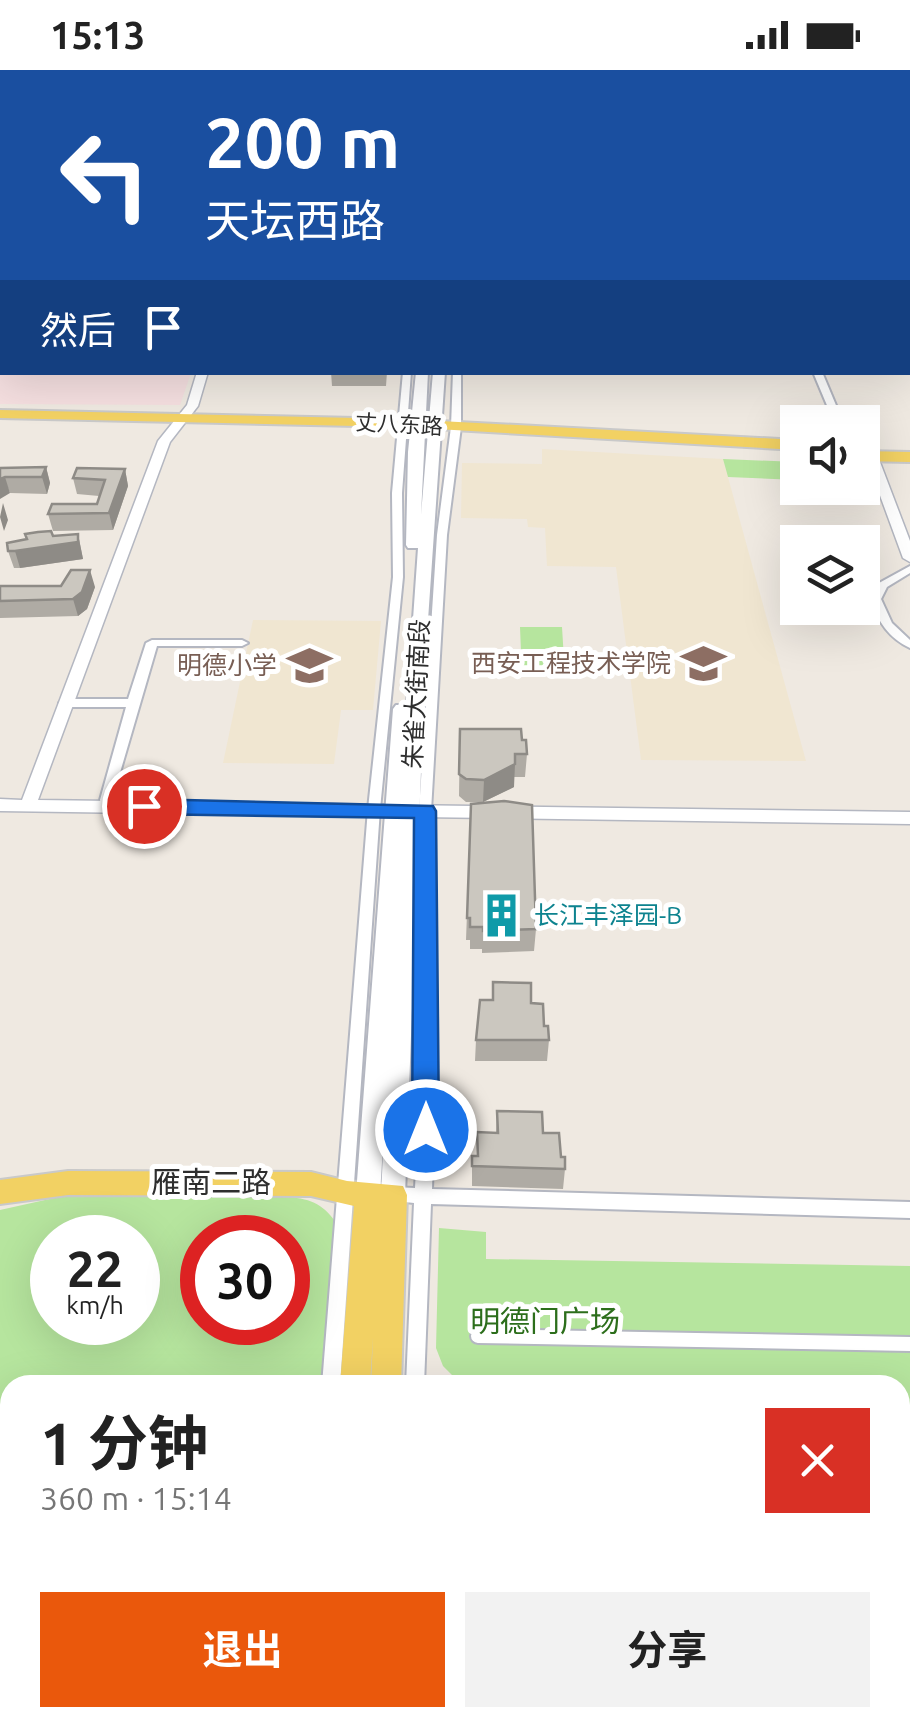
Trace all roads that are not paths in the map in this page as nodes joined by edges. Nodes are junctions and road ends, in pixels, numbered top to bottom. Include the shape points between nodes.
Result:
1 (202, 375) edge
2 (408, 375) edge
3 (422, 375) edge
4 (438, 375) edge
5 (457, 375) edge
6 (818, 375) edge
7 (832, 405) edge
8 (0, 414) edge
9 (180, 420) junction
10 (0, 423) edge
11 (418, 430) junction
12 (455, 432) junction
13 (780, 444) edge
14 (910, 449) edge
15 (880, 451) edge
16 (780, 452) edge
17 (880, 454) edge
18 (910, 457) edge
19 (880, 485) edge
20 (909, 552) edge
21 (910, 569) edge
22 (242, 643) dead end
23 (910, 645) edge
24 (65, 703) junction
25 (133, 703) junction
26 (106, 800) dead end
27 (0, 805) edge
28 (28, 805) junction
29 (401, 810) junction
30 (910, 818) edge
31 (0, 1192) edge
32 (383, 1194) junction
33 (910, 1210) edge
34 (478, 1336) dead end
35 (910, 1344) edge
36 (334, 1375) edge
37 (356, 1375) edge
38 (386, 1375) edge
39 (413, 1375) edge

1 - 9 street
2 - 11 street
3 - 11 main road, 朱雀大街南段
4 - 11 main road, 朱雀大街南段
5 - 12 street
6 - 7 street
8 - 9 main road, 丈八东路
9 - 10 main road, 丈八东路
9 - 11 main road, 丈八东路
9 - 24 street via 164,441
11 - 12 main road, 丈八东路
11 - 29 main road, 朱雀大街南段
11 - 29 street via 398,578
12 - 13 main road, 丈八东路
12 - 16 main road, 丈八东路
12 - 29 street
14 - 15 main road
17 - 18 main road
19 - 20 street
21 - 23 street via 883,585 876,598 886,624
22 - 25 street via 152,643
24 - 25 street
24 - 28 street
25 - 26 street
27 - 28 street
28 - 29 street
29 - 30 street
29 - 32 main road, 朱雀大街南段
29 - 32 street
29 - 32 street
31 - 32 main road, 雁南二路 via 68,1182 312,1184
32 - 33 street
32 - 36 street
32 - 37 main road
32 - 38 main road
32 - 39 street
34 - 35 street

